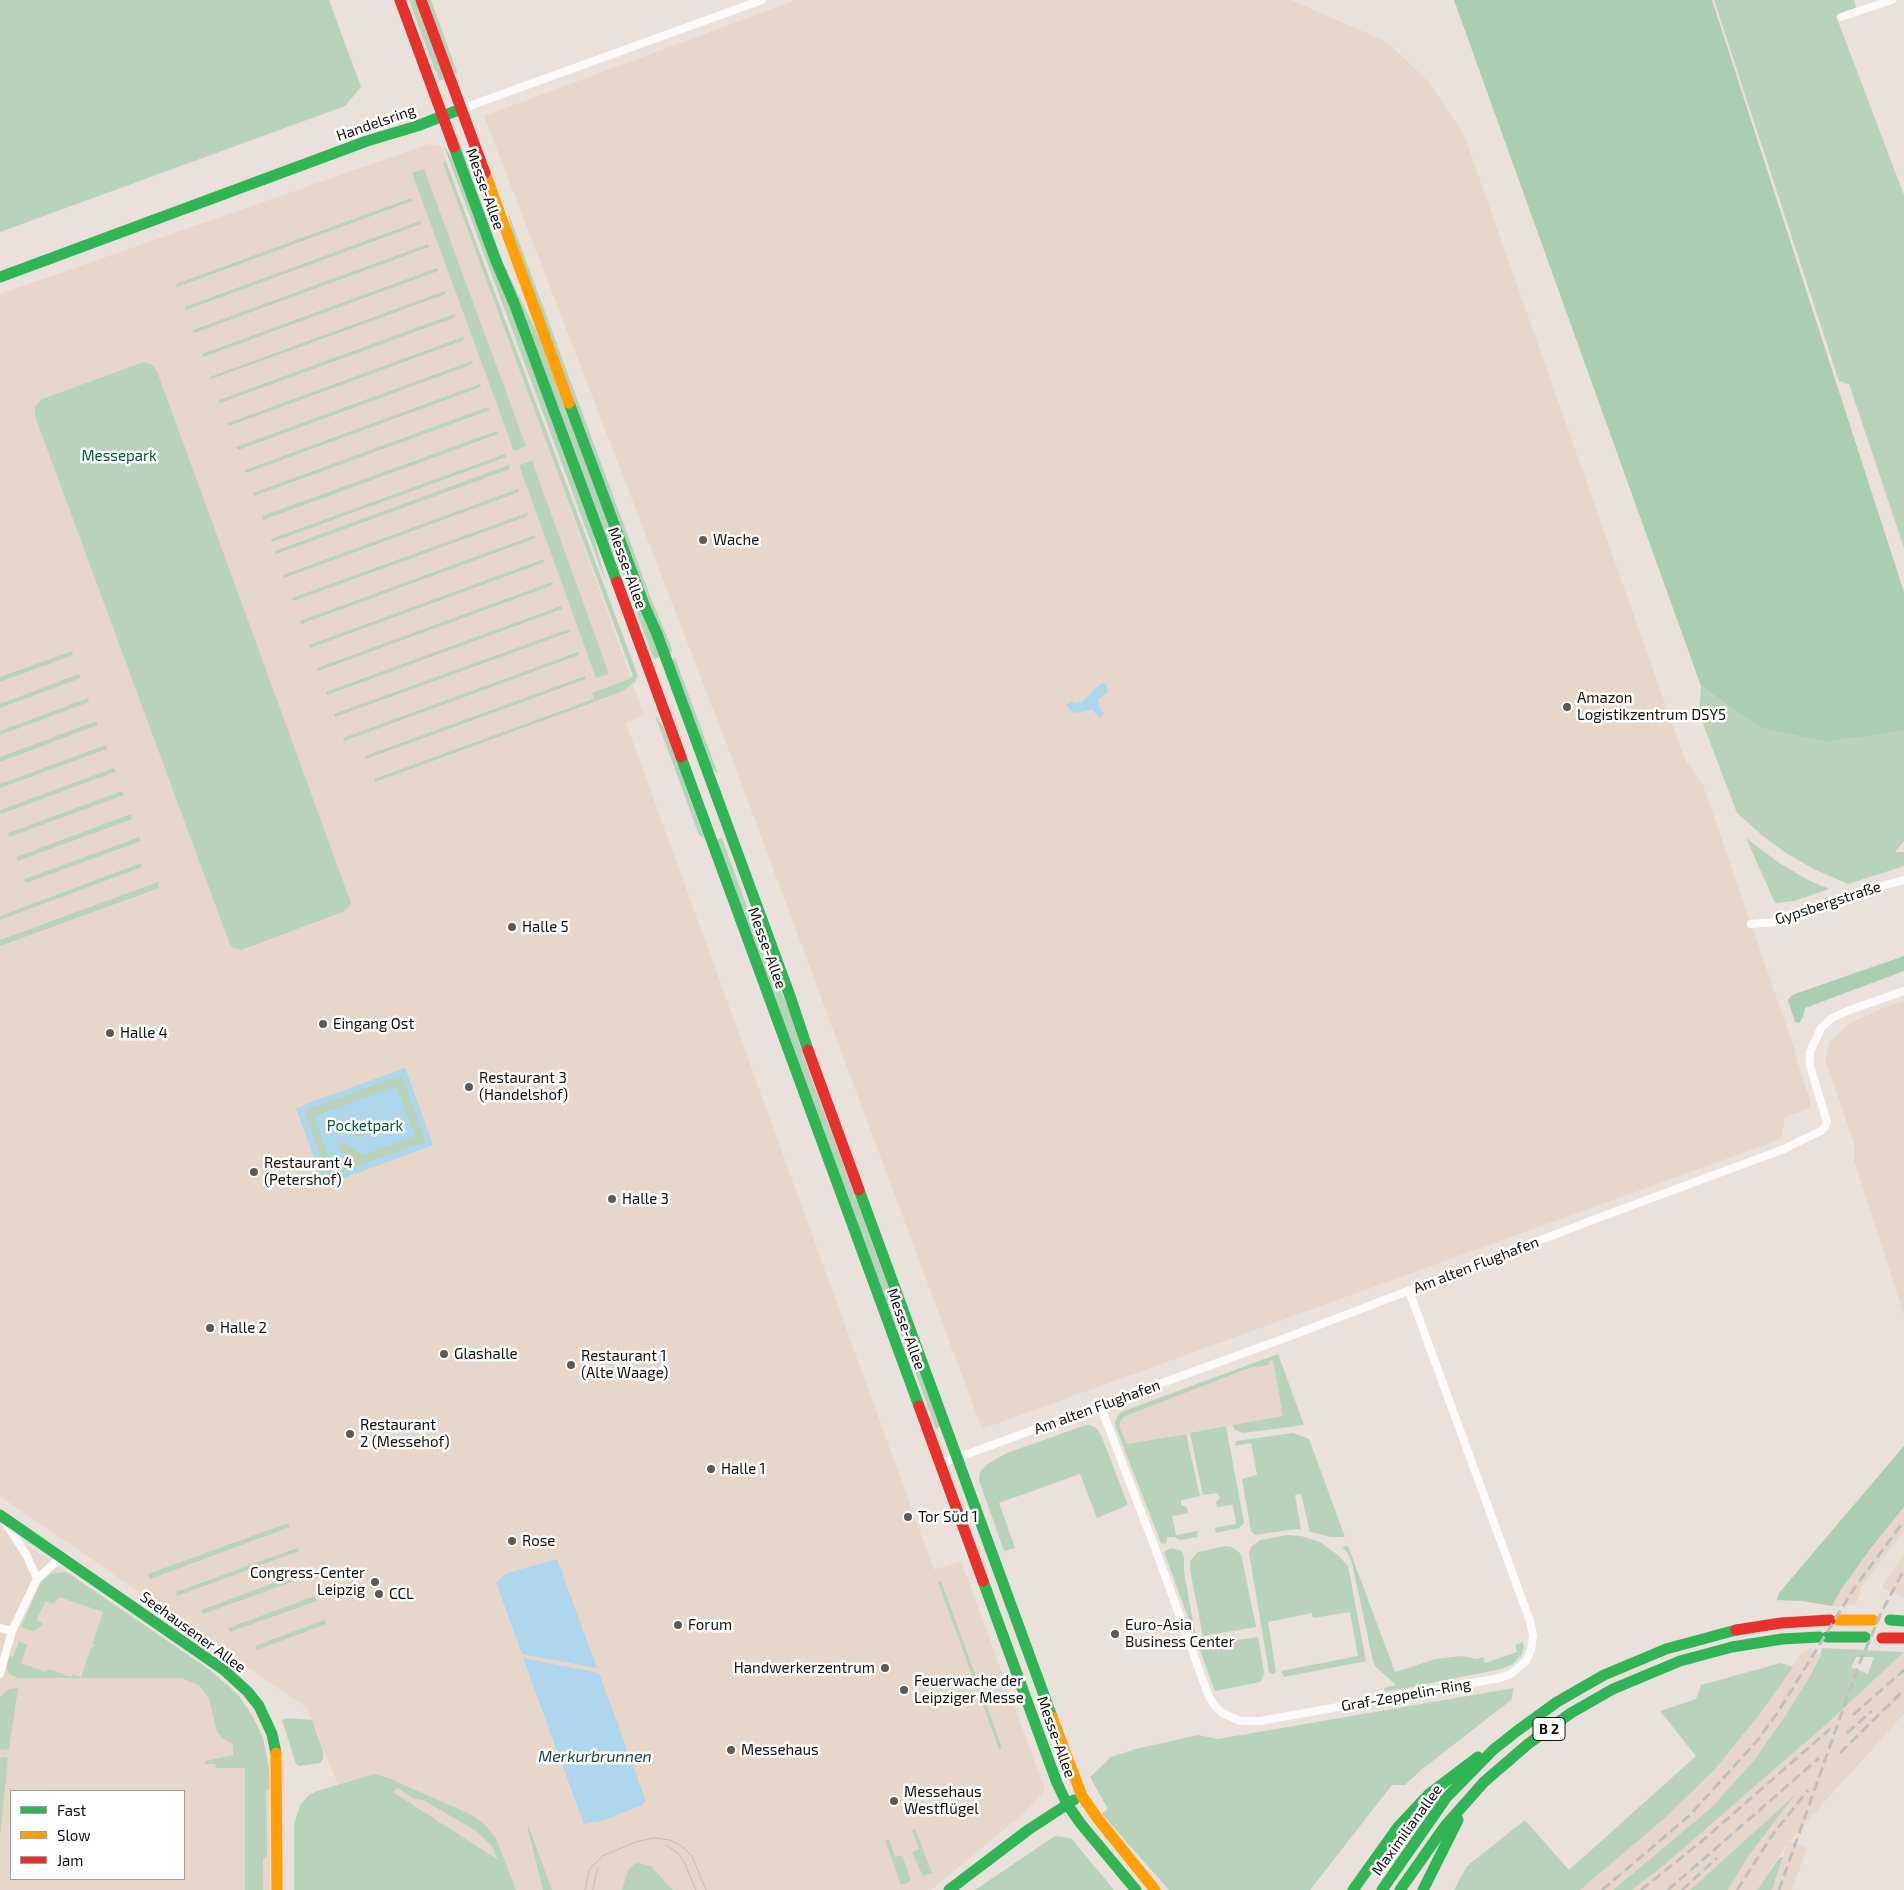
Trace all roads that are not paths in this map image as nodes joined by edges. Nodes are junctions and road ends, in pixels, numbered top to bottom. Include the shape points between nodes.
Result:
1 (400, 0) edge
2 (421, 0) edge
3 (762, 0) edge
4 (1892, 0) edge
5 (1842, 16) dead end
6 (461, 109) junction
7 (442, 116) junction
8 (0, 277) edge
9 (1904, 880) edge
10 (1751, 924) dead end
11 (1904, 991) edge
12 (1409, 1291) junction
13 (1100, 1405) junction
14 (956, 1458) junction
15 (940, 1464) junction
16 (0, 1515) edge
17 (61, 1556) junction
18 (38, 1579) junction
19 (1873, 1620) dead end
20 (1890, 1620) dead end
21 (1904, 1621) edge
22 (0, 1628) edge
23 (12, 1631) junction
24 (1865, 1637) dead end
25 (1882, 1638) dead end
26 (1904, 1638) edge
27 (0, 1674) edge
28 (1493, 1750) junction
29 (1082, 1796) junction
30 (1469, 1800) junction
31 (1067, 1804) junction
32 (278, 1890) edge
33 (949, 1890) edge
34 (1136, 1890) edge
35 (1155, 1890) edge
36 (1352, 1890) edge
37 (1382, 1890) edge
38 (1400, 1890) edge
39 (1423, 1890) edge

1 - 7 main road, Messe-Allee
2 - 6 main road, Messe-Allee
3 - 6 street, Handelsring
4 - 5 street
6 - 7 main road, Handelsring
6 - 14 main road, Messe-Allee via 790,996
7 - 8 main road, Handelsring
7 - 15 main road, Messe-Allee via 514,303
9 - 10 street, Gypsbergstraße via 1856,893 1791,918
11 - 12 street, Am alten Flughafen via 1847,1011 1821,1028 1810,1052 1810,1066 1827,1122 1821,1131 1784,1149
12 - 13 street, Am alten Flughafen
12 - 13 street, Graf-Zeppelin-Ring via 1530,1621 1531,1650 1526,1661 1511,1674 1260,1720 1240,1721 1222,1713 1209,1697
13 - 14 street, Am alten Flughafen
14 - 15 street, Am alten Flughafen
14 - 29 main road, Messe-Allee
15 - 31 main road, Messe-Allee
16 - 17 main road, Seehausener Allee
16 - 18 street via 24,1550
17 - 18 street
17 - 32 main road, Seehausener Allee via 224,1670 258,1706 272,1734 279,1769
18 - 23 street
19 - 28 main road, Maximilianallee / B 2 via 1752,1627 1666,1649 1596,1680 1557,1702
20 - 21 main road
22 - 23 street
23 - 27 street
24 - 30 main road, B 2 via 1782,1639 1732,1647 1680,1661 1613,1689 1571,1713 1528,1744 1484,1782
25 - 26 main road
28 - 36 main road via 1472,1760 1428,1795 1398,1827
28 - 37 main road, Maximilianallee / B 2 via 1446,1798
29 - 31 main road
29 - 35 main road, Messe-Allee
30 - 38 main road, B 2 via 1445,1826
30 - 39 main road
31 - 33 main road
31 - 34 main road, Messe-Allee

